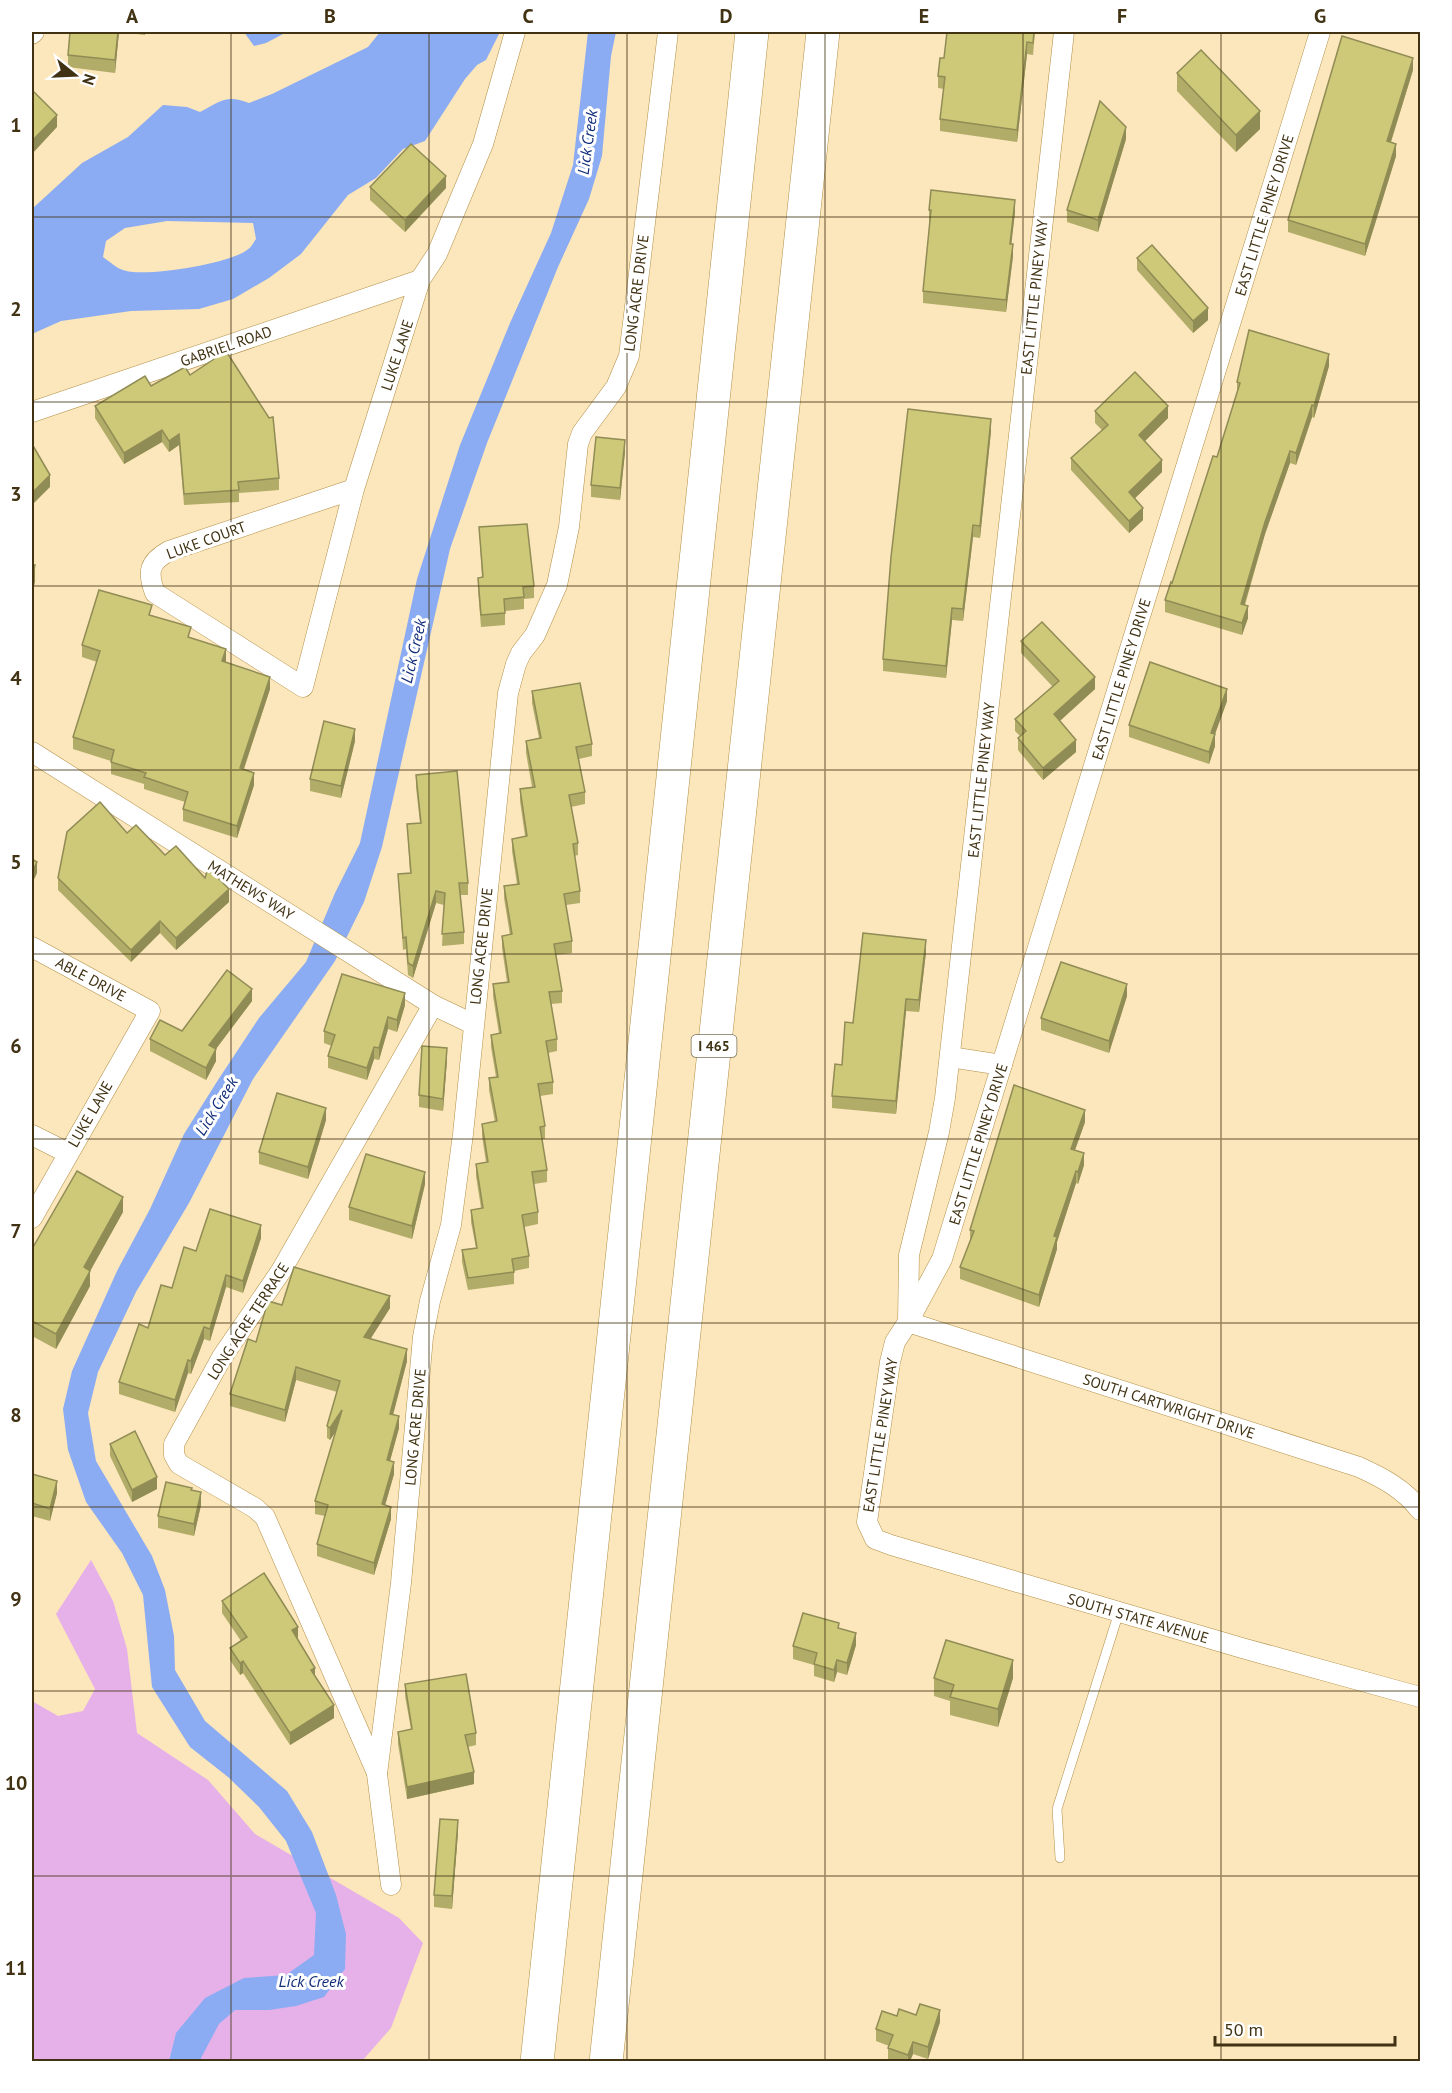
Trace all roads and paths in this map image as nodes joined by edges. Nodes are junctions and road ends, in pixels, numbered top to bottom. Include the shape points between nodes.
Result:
1 (515, 32) edge
2 (668, 32) edge
3 (752, 32) edge
4 (823, 32) edge
5 (1064, 32) edge
6 (1320, 32) edge
7 (420, 280) junction
8 (32, 412) edge
9 (354, 489) junction
10 (303, 687) joint
11 (32, 752) edge
12 (32, 947) edge
13 (433, 1005) junction
14 (150, 1011) joint
15 (473, 1023) junction
16 (950, 1058) junction
17 (1002, 1065) junction
18 (32, 1135) edge
19 (68, 1153) junction
20 (32, 1218) edge
21 (908, 1322) junction
22 (1420, 1510) edge
23 (867, 1522) joint
24 (1119, 1612) junction
25 (1420, 1697) edge
26 (377, 1774) junction
27 (1060, 1858) dead end
28 (391, 1885) dead end
29 (537, 2061) edge
30 (606, 2061) edge

1 - 7 street, LUKE LANE via 483,144 437,254
2 - 15 street, LONG ACRE DRIVE via 629,356 616,387 578,444 569,527 557,585 510,681
3 - 29 highway
4 - 30 highway, I 465
5 - 16 street, EAST LITTLE PINEY WAY
6 - 17 street, EAST LITTLE PINEY DRIVE
7 - 8 street, GABRIEL ROAD
7 - 9 street, LUKE LANE
9 - 10 street, LUKE LANE
9 - 10 street, LUKE COURT via 169,551 158,557 150,575 155,592 161,597
11 - 13 street, MATHEWS WAY
12 - 14 street, ABLE DRIVE
13 - 15 street, MATHEWS WAY
13 - 26 street, LONG ACRE TERRACE via 281,1271 222,1357 173,1451 179,1464 265,1517
14 - 19 street, LUKE LANE
15 - 26 street, LONG ACRE DRIVE via 451,1225 423,1337 401,1583
16 - 17 street
16 - 21 street, EAST LITTLE PINEY WAY via 939,1132 909,1255
17 - 21 street, EAST LITTLE PINEY DRIVE via 942,1259
18 - 19 street
19 - 20 street, LUKE LANE
21 - 22 street, SOUTH CARTWRIGHT DRIVE via 1359,1467 1387,1480
21 - 23 street, EAST LITTLE PINEY WAY via 895,1342
23 - 24 street, SOUTH STATE AVENUE via 875,1539 891,1545
24 - 25 street, SOUTH STATE AVENUE
24 - 27 lane via 1057,1809
26 - 28 street, LONG ACRE DRIVE

